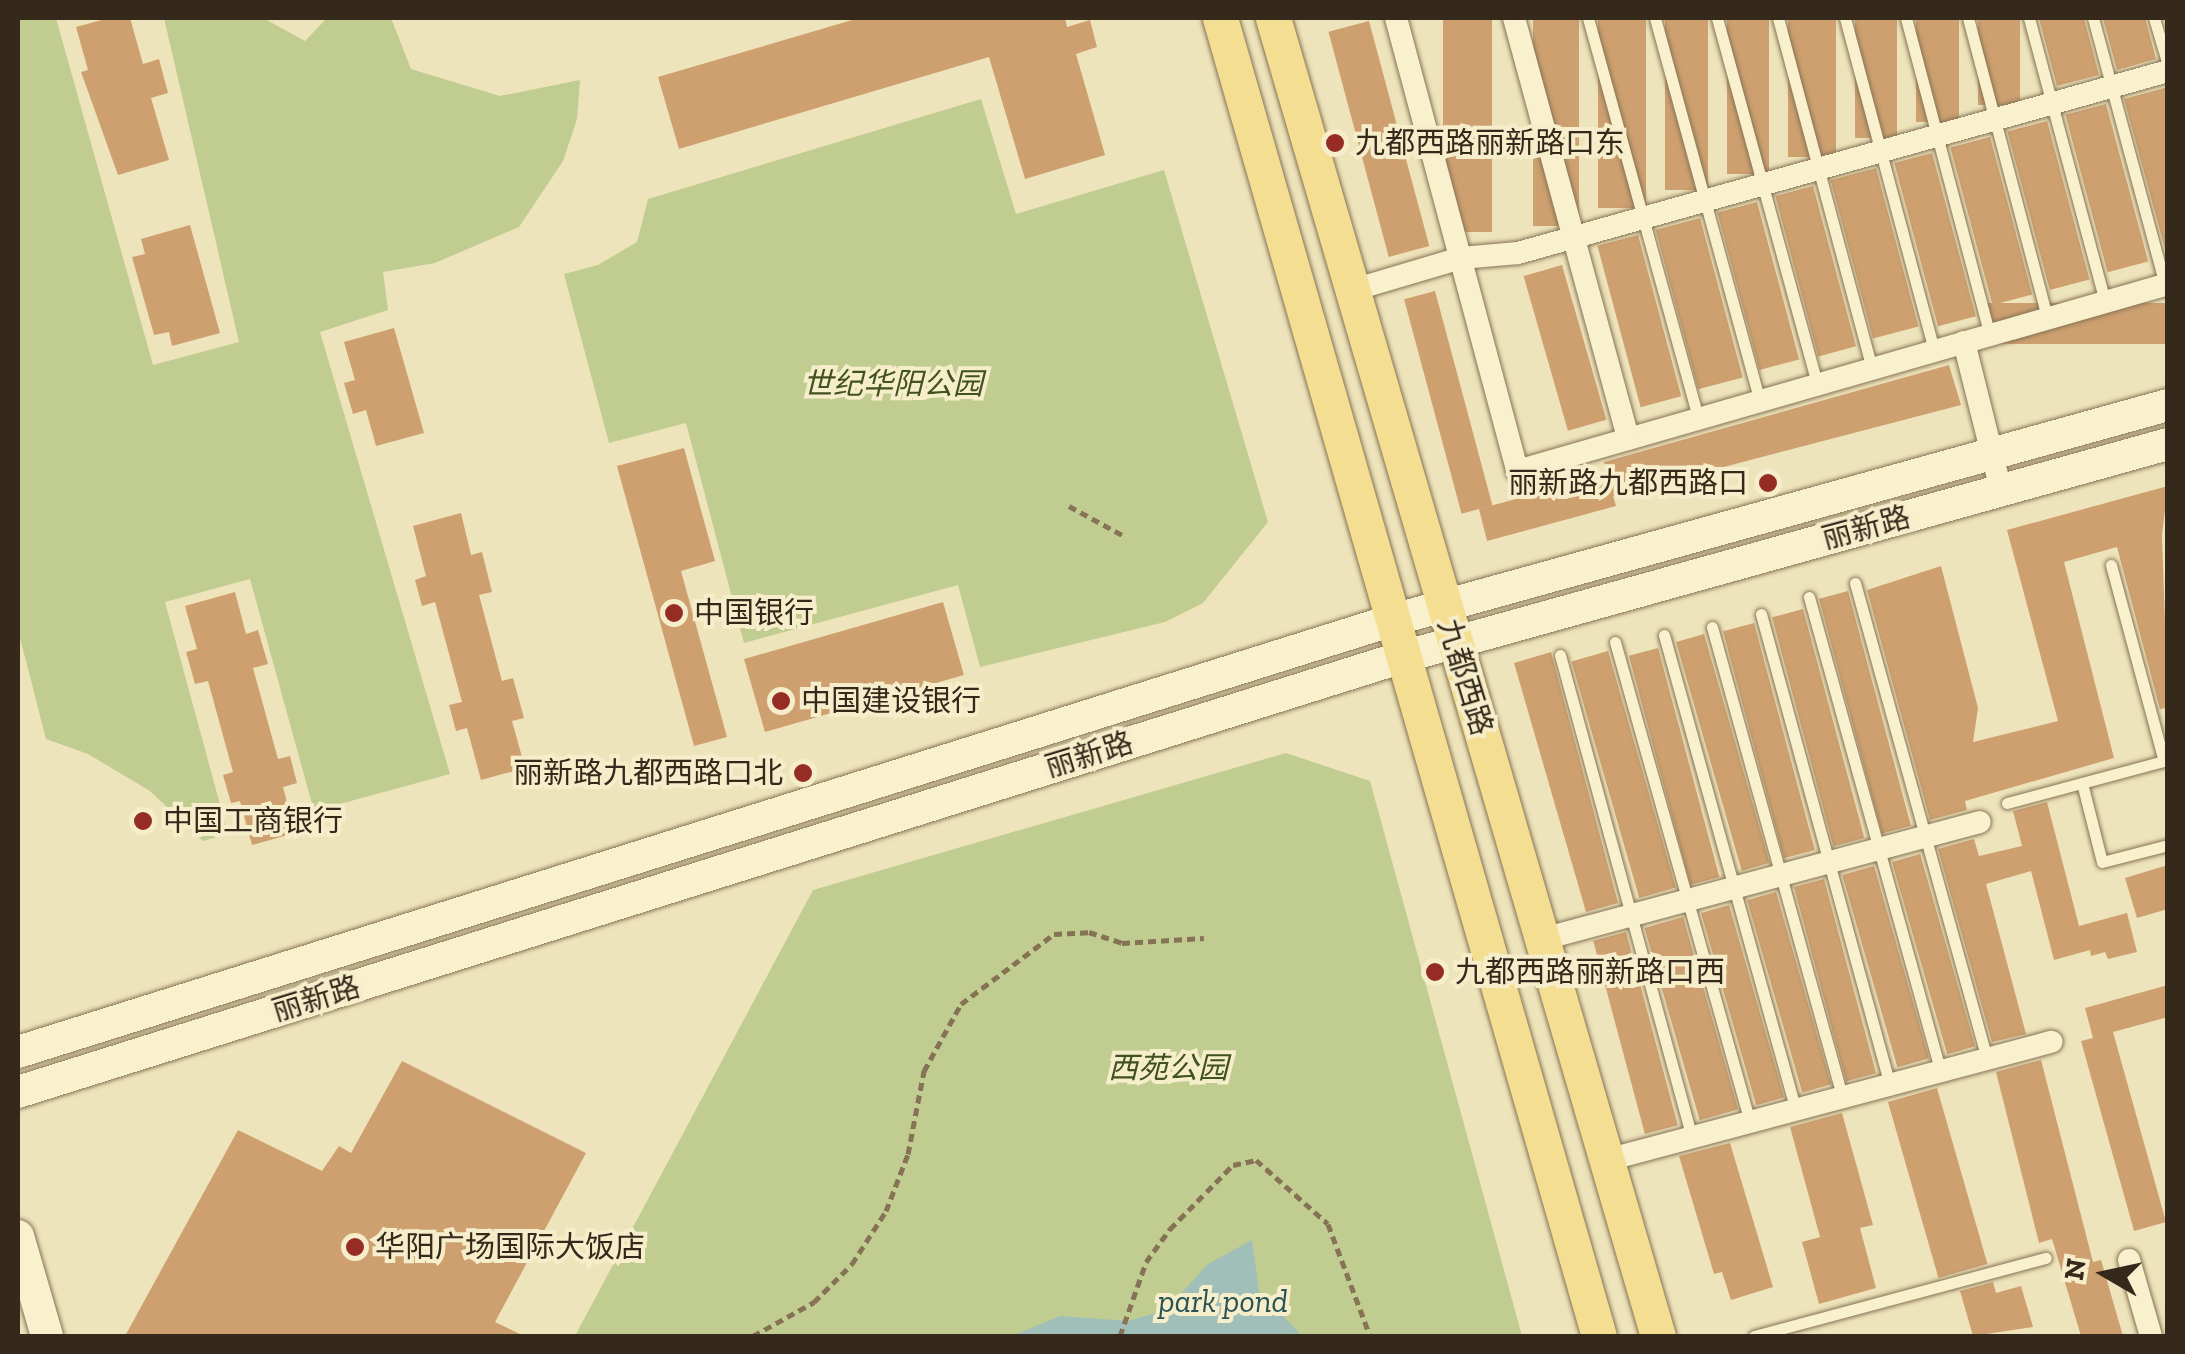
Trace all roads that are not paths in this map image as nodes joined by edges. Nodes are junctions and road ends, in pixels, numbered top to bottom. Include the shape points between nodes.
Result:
1 (1220, 18) edge
2 (1277, 18) edge
3 (1396, 18) edge
4 (1514, 18) edge
5 (1588, 18) edge
6 (1655, 18) edge
7 (1717, 18) edge
8 (1778, 18) edge
9 (1844, 18) edge
10 (1906, 18) edge
11 (1968, 18) edge
12 (2029, 18) edge
13 (2092, 18) edge
14 (2154, 18) edge
15 (2168, 68) edge
16 (2112, 86) junction
17 (2053, 103) junction
18 (1995, 119) junction
19 (1937, 135) junction
20 (1882, 150) junction
21 (1817, 168) junction
22 (1765, 183) junction
23 (1706, 199) junction
24 (1643, 217) junction
25 (1573, 236) junction
26 (1460, 258) junction
27 (2166, 284) edge
28 (1354, 290) junction
29 (2105, 302) junction
30 (2046, 318) junction
31 (1990, 335) junction
32 (1964, 342) junction
33 (1934, 350) junction
34 (1872, 369) junction
35 (1817, 384) junction
36 (1760, 401) junction
37 (2168, 405) edge
38 (1698, 418) junction
39 (1628, 438) junction
40 (2168, 444) edge
41 (1992, 454) junction
42 (2001, 490) junction
43 (2111, 565) dead end
44 (1855, 583) dead end
45 (1809, 597) dead end
46 (1443, 605) junction
47 (1760, 614) dead end
48 (1394, 620) junction
49 (1712, 628) dead end
50 (1664, 635) dead end
51 (1454, 641) junction
52 (1614, 642) dead end
53 (1560, 655) dead end
54 (1406, 656) junction
55 (2166, 760) edge
56 (2082, 783) junction
57 (2007, 803) dead end
58 (1980, 822) dead end
59 (1925, 836) junction
60 (2168, 846) edge
61 (1880, 848) junction
62 (1829, 862) junction
63 (1781, 875) junction
64 (1736, 887) junction
65 (1688, 900) junction
66 (1631, 915) junction
67 (1543, 939) junction
68 (2052, 1042) dead end
69 (18, 1052) edge
70 (1987, 1059) junction
71 (1940, 1072) junction
72 (1890, 1085) junction
73 (18, 1092) edge
74 (1843, 1098) junction
75 (1796, 1110) junction
76 (1750, 1122) junction
77 (1692, 1138) junction
78 (1607, 1160) junction
79 (18, 1236) edge
80 (2046, 1258) dead end
81 (2130, 1260) dead end
82 (47, 1336) edge
83 (1599, 1336) edge
84 (1658, 1336) edge
85 (1754, 1336) edge
86 (2151, 1336) edge

1 - 48 main road, 九都西路
2 - 28 main road, 九都西路
3 - 26 street
4 - 25 street
5 - 24 lane
6 - 23 lane
7 - 22 lane
8 - 21 lane
9 - 20 lane
10 - 19 lane
11 - 18 lane
12 - 17 lane
13 - 16 lane
14 - 15 lane
15 - 16 street
16 - 17 street
16 - 27 lane
17 - 18 street
17 - 29 lane
18 - 19 street
18 - 30 lane
19 - 20 street
19 - 31 lane
20 - 21 street
20 - 33 lane
21 - 22 street
21 - 34 lane
22 - 23 street
22 - 35 lane
23 - 24 street
23 - 36 lane
24 - 25 street
24 - 38 lane
25 - 26 street via 1518,253
25 - 39 street
26 - 28 street
26 - 39 street via 1517,470
27 - 29 street
28 - 46 main road, 九都西路
29 - 30 street
30 - 31 street
31 - 32 street
32 - 33 street
32 - 41 street
33 - 34 street
34 - 35 street
35 - 36 street
36 - 38 street
37 - 41 main road, 丽新路
38 - 39 street
40 - 42 main road, 丽新路
41 - 42 street
41 - 46 main road, 丽新路
42 - 51 main road, 丽新路
43 - 55 lane
44 - 59 lane
45 - 61 lane
46 - 48 main road, 丽新路
46 - 51 main road, 九都西路
47 - 62 lane
48 - 54 main road, 九都西路
48 - 69 main road, 丽新路
49 - 63 lane
50 - 64 lane
51 - 54 main road, 丽新路
51 - 67 main road, 九都西路
52 - 65 lane
53 - 66 lane
54 - 73 main road, 丽新路
54 - 83 main road, 九都西路
55 - 56 lane
56 - 57 lane
56 - 60 lane via 2102,862
58 - 59 street
59 - 61 street
59 - 70 lane
61 - 62 street
61 - 71 lane
62 - 63 street
62 - 72 lane
63 - 64 street
63 - 74 lane
64 - 65 street
64 - 75 lane
65 - 66 street
65 - 76 lane
66 - 67 street
66 - 77 lane
67 - 78 main road, 九都西路
68 - 70 street
70 - 71 street
71 - 72 street
72 - 74 street
74 - 75 street
75 - 76 street
76 - 77 street
77 - 78 street
78 - 84 main road, 九都西路
79 - 82 main road
80 - 85 lane
81 - 86 street

